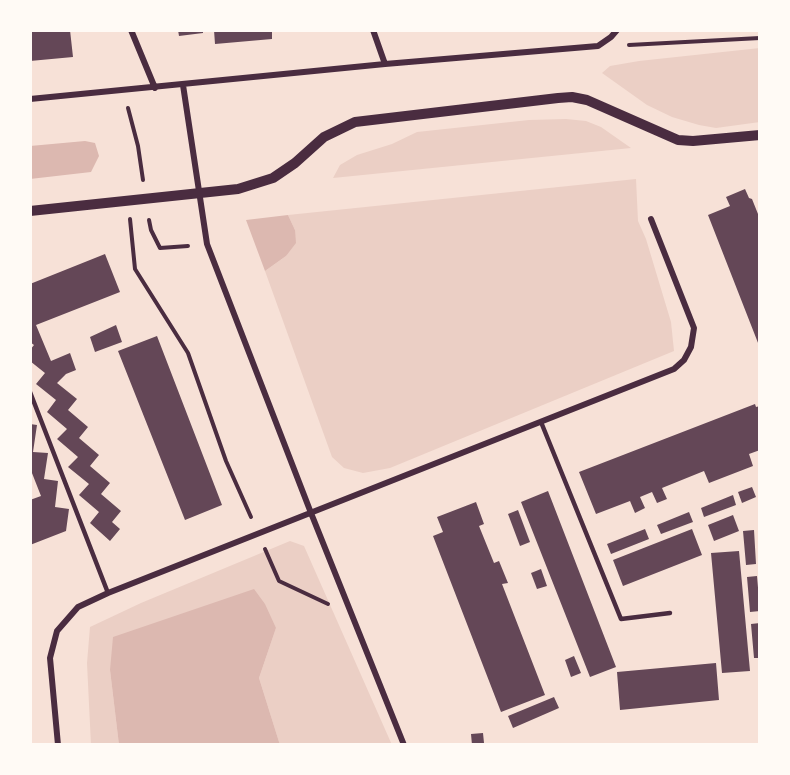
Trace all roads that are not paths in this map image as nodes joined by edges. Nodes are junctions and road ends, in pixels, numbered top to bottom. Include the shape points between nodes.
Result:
1 (131, 30) edge
2 (373, 30) edge
3 (617, 30) edge
4 (385, 64) junction
5 (183, 85) junction
6 (155, 88) junction
7 (30, 99) edge
8 (760, 135) edge
9 (199, 195) junction
10 (30, 211) edge
11 (651, 219) dead end
12 (30, 392) edge
13 (541, 422) junction
14 (311, 513) junction
15 (108, 593) junction
16 (670, 613) dead end
17 (58, 745) edge
18 (404, 745) edge

1 - 6 street
2 - 4 street
3 - 4 street via 598,46
4 - 5 street
5 - 6 street
5 - 9 street
6 - 7 street
8 - 9 street via 678,140 587,100 558,98 355,122 324,137 273,178
9 - 10 street
9 - 14 street via 207,244
11 - 13 street via 694,328 692,347 674,369
12 - 15 lane
13 - 14 street
13 - 16 lane via 621,619
14 - 15 street
14 - 18 street
15 - 17 street via 78,607 57,631 50,658

